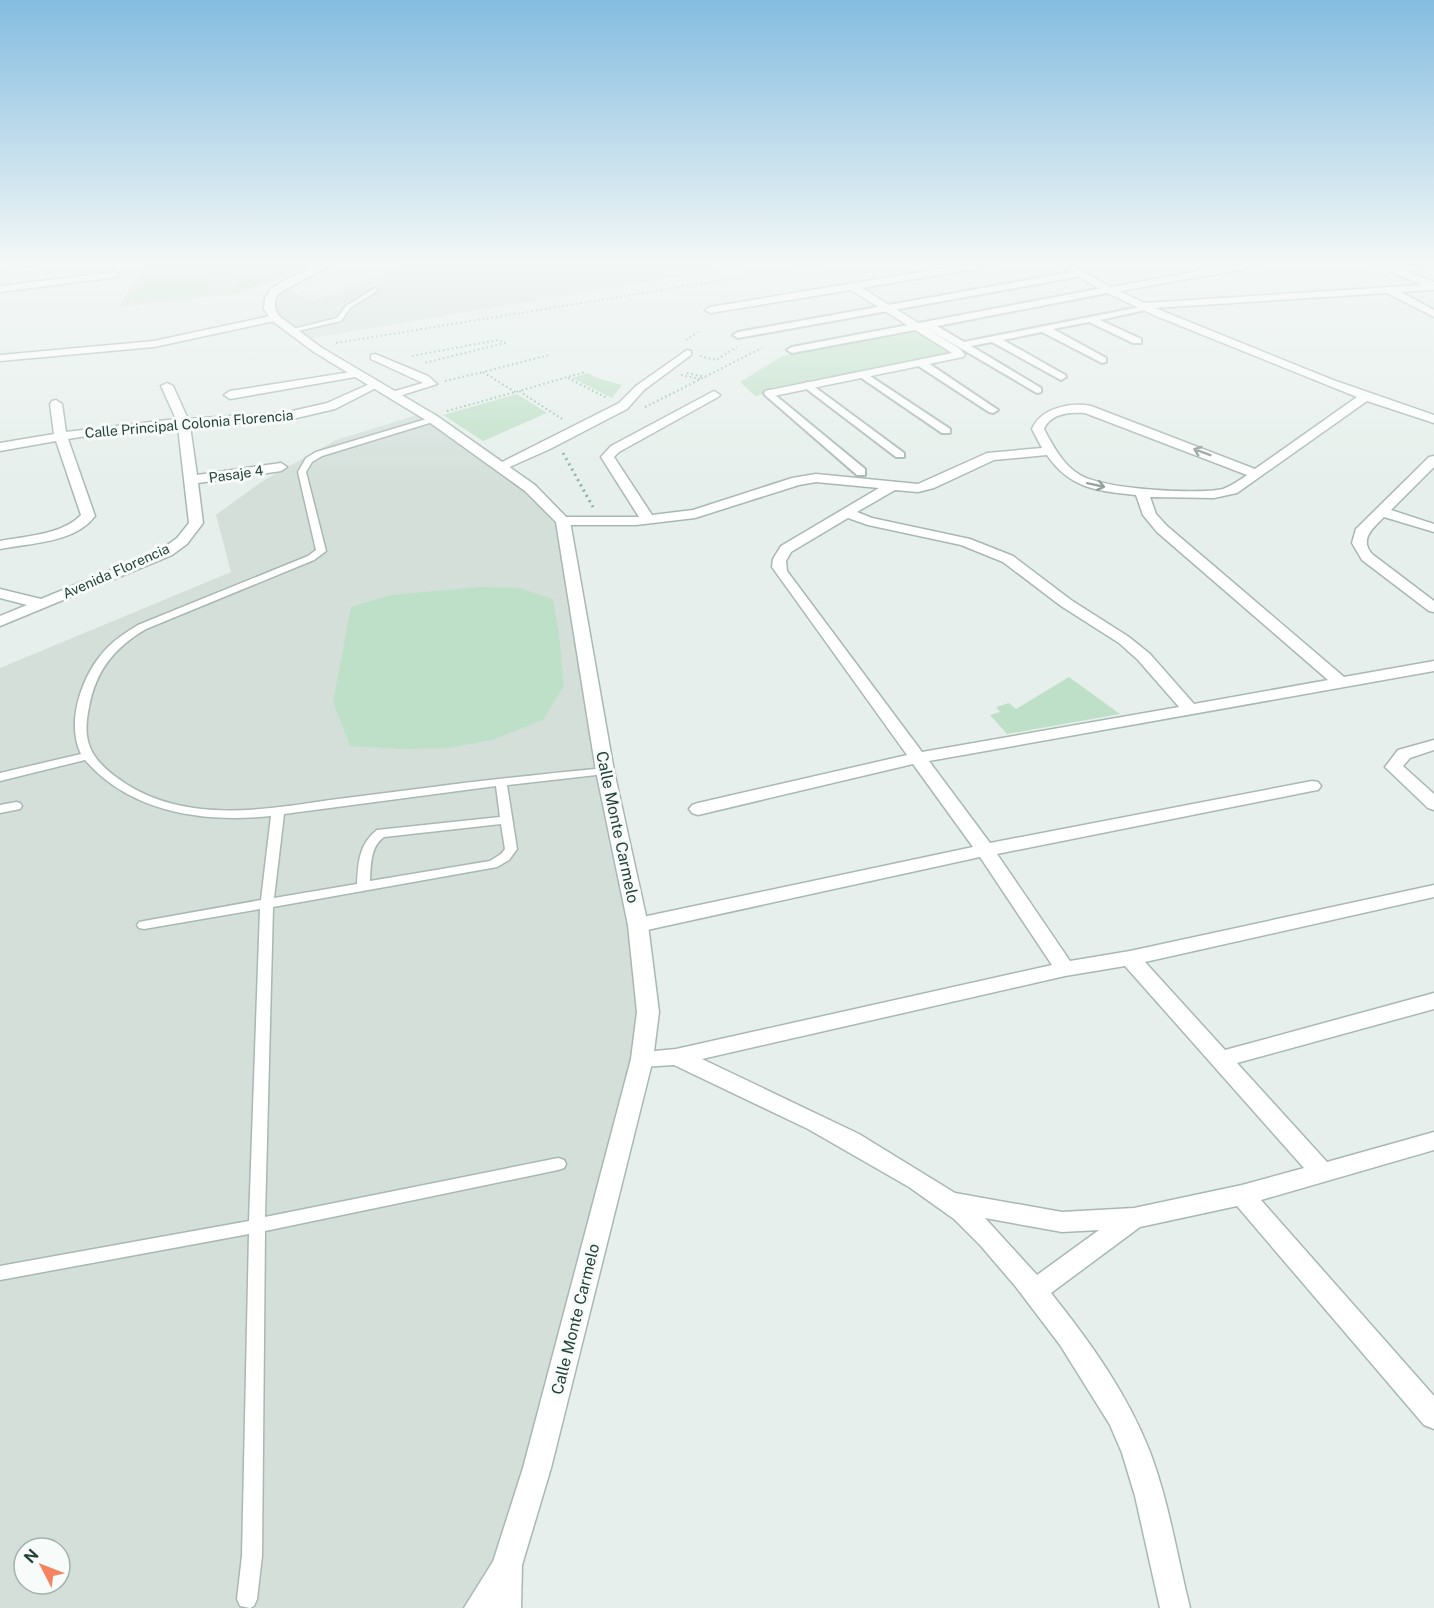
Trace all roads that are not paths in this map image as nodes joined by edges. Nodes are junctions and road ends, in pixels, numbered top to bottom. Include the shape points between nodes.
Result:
1 (186, 337) edge
2 (302, 337) edge
3 (749, 337) edge
4 (863, 337) edge
5 (938, 337) edge
6 (947, 337) edge
7 (1003, 337) edge
8 (1060, 337) edge
9 (1129, 337) edge
10 (1215, 337) edge
11 (740, 339) road end
12 (994, 339) junction
13 (1137, 341) dead end
14 (963, 345) junction
15 (792, 350) dead end
16 (687, 353) road end
17 (0, 358) edge
18 (380, 359) road end
19 (1102, 360) dead end
20 (921, 363) junction
21 (357, 374) junction
22 (864, 375) junction
23 (1061, 377) dead end
24 (374, 385) junction
25 (808, 385) junction
26 (167, 386) dead end
27 (1037, 390) dead end
28 (769, 393) joint
29 (714, 394) dead end
30 (230, 395) dead end
31 (392, 395) junction
32 (1365, 397) junction
33 (56, 404) dead end
34 (993, 410) dead end
35 (433, 419) junction
36 (1434, 419) edge
37 (184, 423) junction
38 (946, 431) dead end
39 (61, 436) junction
40 (0, 447) edge
41 (1052, 451) junction
42 (900, 455) dead end
43 (1434, 460) edge
44 (500, 466) junction
45 (281, 467) dead end
46 (861, 472) dead end
47 (1256, 474) junction
48 (191, 480) junction
49 (890, 487) junction
50 (1141, 491) junction
51 (845, 512) junction
52 (1383, 512) junction
53 (648, 520) junction
54 (563, 521) junction
55 (1434, 528) edge
56 (0, 545) edge
57 (0, 593) edge
58 (42, 604) junction
59 (1434, 608) edge
60 (0, 621) edge
61 (1434, 666) edge
62 (1341, 682) junction
63 (1190, 709) junction
64 (1434, 745) edge
65 (88, 756) junction
66 (918, 758) junction
67 (605, 771) junction
68 (0, 777) edge
69 (501, 782) junction
70 (1312, 786) dead end
71 (1434, 804) edge
72 (16, 806) dead end
73 (0, 809) edge
74 (698, 809) dead end
75 (278, 811) junction
76 (507, 820) junction
77 (985, 850) junction
78 (363, 887) junction
79 (1434, 891) edge
80 (267, 902) junction
81 (144, 925) dead end
82 (638, 925) junction
83 (1130, 958) junction
84 (1065, 969) junction
85 (1434, 1002) edge
86 (676, 1057) junction
87 (642, 1059) junction
88 (1221, 1059) junction
89 (1434, 1142) edge
90 (558, 1164) dead end
91 (1322, 1172) junction
92 (1242, 1195) junction
93 (950, 1202) junction
94 (1134, 1218) junction
95 (257, 1226) junction
96 (0, 1273) edge
97 (1034, 1291) junction
98 (1434, 1416) edge
99 (507, 1565) junction
100 (247, 1599) dead end
101 (479, 1608) edge
102 (506, 1608) edge
103 (1174, 1608) edge

1 - 17 street via 154,344
2 - 21 street
3 - 11 street
4 - 15 street
5 - 20 street via 959,353
6 - 14 street
7 - 12 street
8 - 19 street
9 - 13 street
10 - 32 street
12 - 14 street
12 - 23 street
14 - 27 street
16 - 44 street via 640,388 623,406
18 - 31 street via 431,384
20 - 22 street
20 - 34 street
21 - 24 street
21 - 30 street
22 - 25 street
22 - 38 street
24 - 31 street
24 - 37 street, Calle Principal Colonia Florencia via 311,412
25 - 28 street
25 - 42 street
26 - 37 street, Avenida Florencia
28 - 46 street
29 - 53 street via 607,457
31 - 35 street
32 - 36 street
32 - 47 street
33 - 39 street
35 - 44 street
35 - 65 lane via 328,450 309,460 302,472 321,551 316,555 142,627 107,651 83,707 82,744
37 - 39 street, Calle Principal Colonia Florencia
37 - 48 street, Avenida Florencia
39 - 40 street, Calle Principal Colonia Florencia
39 - 56 street via 88,516 79,526 67,530
47 -> 41 street via 1087,409 1061,411 1039,424 1038,429
41 - 49 street via 991,456 929,485
41 -> 50 street via 1080,482
43 - 52 street
44 - 54 street via 530,488
45 - 48 street, Pasaje 4
47 - 50 street via 1218,494
48 - 58 street, Avenida Florencia via 196,522 182,541 147,561
49 - 51 street
49 - 53 street via 831,479 797,481 695,514
50 - 62 street via 1150,515 1162,529
51 - 63 street via 868,521 965,542 1008,559 1137,651
51 - 66 street via 786,549 780,556 780,571
52 - 55 street
52 - 59 street via 1361,532 1361,551
53 - 54 street
54 - 67 street, Calle Monte Carmelo
57 - 58 street, Avenida Florencia
58 - 60 street
61 - 62 street
62 - 63 street
63 - 66 street
64 - 71 street via 1404,754 1394,767
65 - 68 lane
65 - 75 lane via 125,788 176,810 203,814
66 - 74 street
66 - 77 street
67 - 69 lane
67 - 82 street, Calle Monte Carmelo
69 - 75 lane
69 - 76 lane
70 - 77 street
72 - 73 lane
75 - 80 lane
76 - 78 lane via 511,849 493,864
76 - 78 lane via 381,834 367,846
77 - 82 street
77 - 84 street
78 - 80 lane
79 - 83 street
80 - 81 lane
80 - 95 lane
82 - 87 street, Calle Monte Carmelo via 648,1012
83 - 84 street
83 - 88 street
84 - 86 street
85 - 88 street
86 - 87 street
86 - 93 street via 859,1147
87 - 99 street, Calle Monte Carmelo via 537,1468
88 - 91 street
89 - 91 street
90 - 95 lane
91 - 92 street
92 - 94 street
92 - 98 street
93 - 94 street via 1062,1222
93 - 97 street via 996,1244
94 - 97 street
95 - 96 lane
95 - 100 lane via 252,1556
97 - 103 street via 1087,1359 1128,1433 1144,1482
99 - 101 street
99 - 102 street

